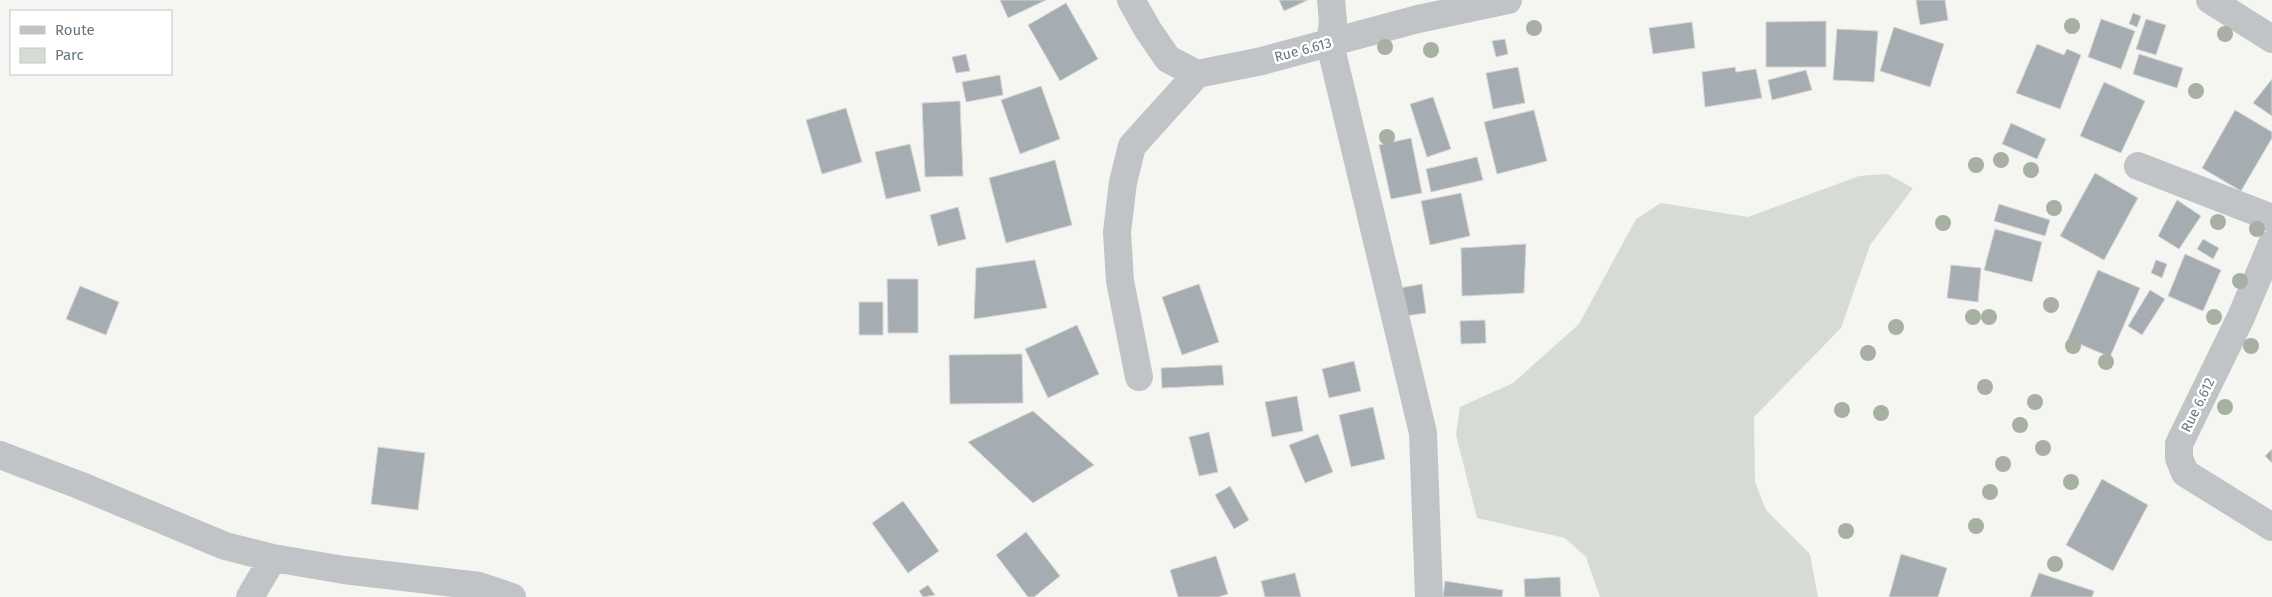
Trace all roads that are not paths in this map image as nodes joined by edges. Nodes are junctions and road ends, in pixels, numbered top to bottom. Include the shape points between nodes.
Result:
1 (1131, 0) edge
2 (1331, 0) edge
3 (1508, 0) edge
4 (2210, 0) edge
5 (2272, 39) edge
6 (1330, 44) junction
7 (1197, 74) junction
8 (2138, 166) dead end
9 (2272, 218) edge
10 (2272, 244) edge
11 (1139, 377) dead end
12 (0, 456) edge
13 (2272, 527) edge
14 (273, 558) junction
15 (250, 597) edge
16 (512, 597) edge
17 (1428, 597) edge

1 - 7 street via 1168,59
2 - 6 street
3 - 6 street, Rue 6.613 via 1418,19
4 - 5 street
6 - 7 street, Rue 6.613 via 1262,62
6 - 17 street via 1423,433
7 - 11 street via 1132,146 1123,182 1117,232 1120,281
8 - 9 street
10 - 13 street, Rue 6.612 via 2179,444 2179,458 2185,473
12 - 14 street via 225,546
14 - 15 street
14 - 16 street via 479,586

